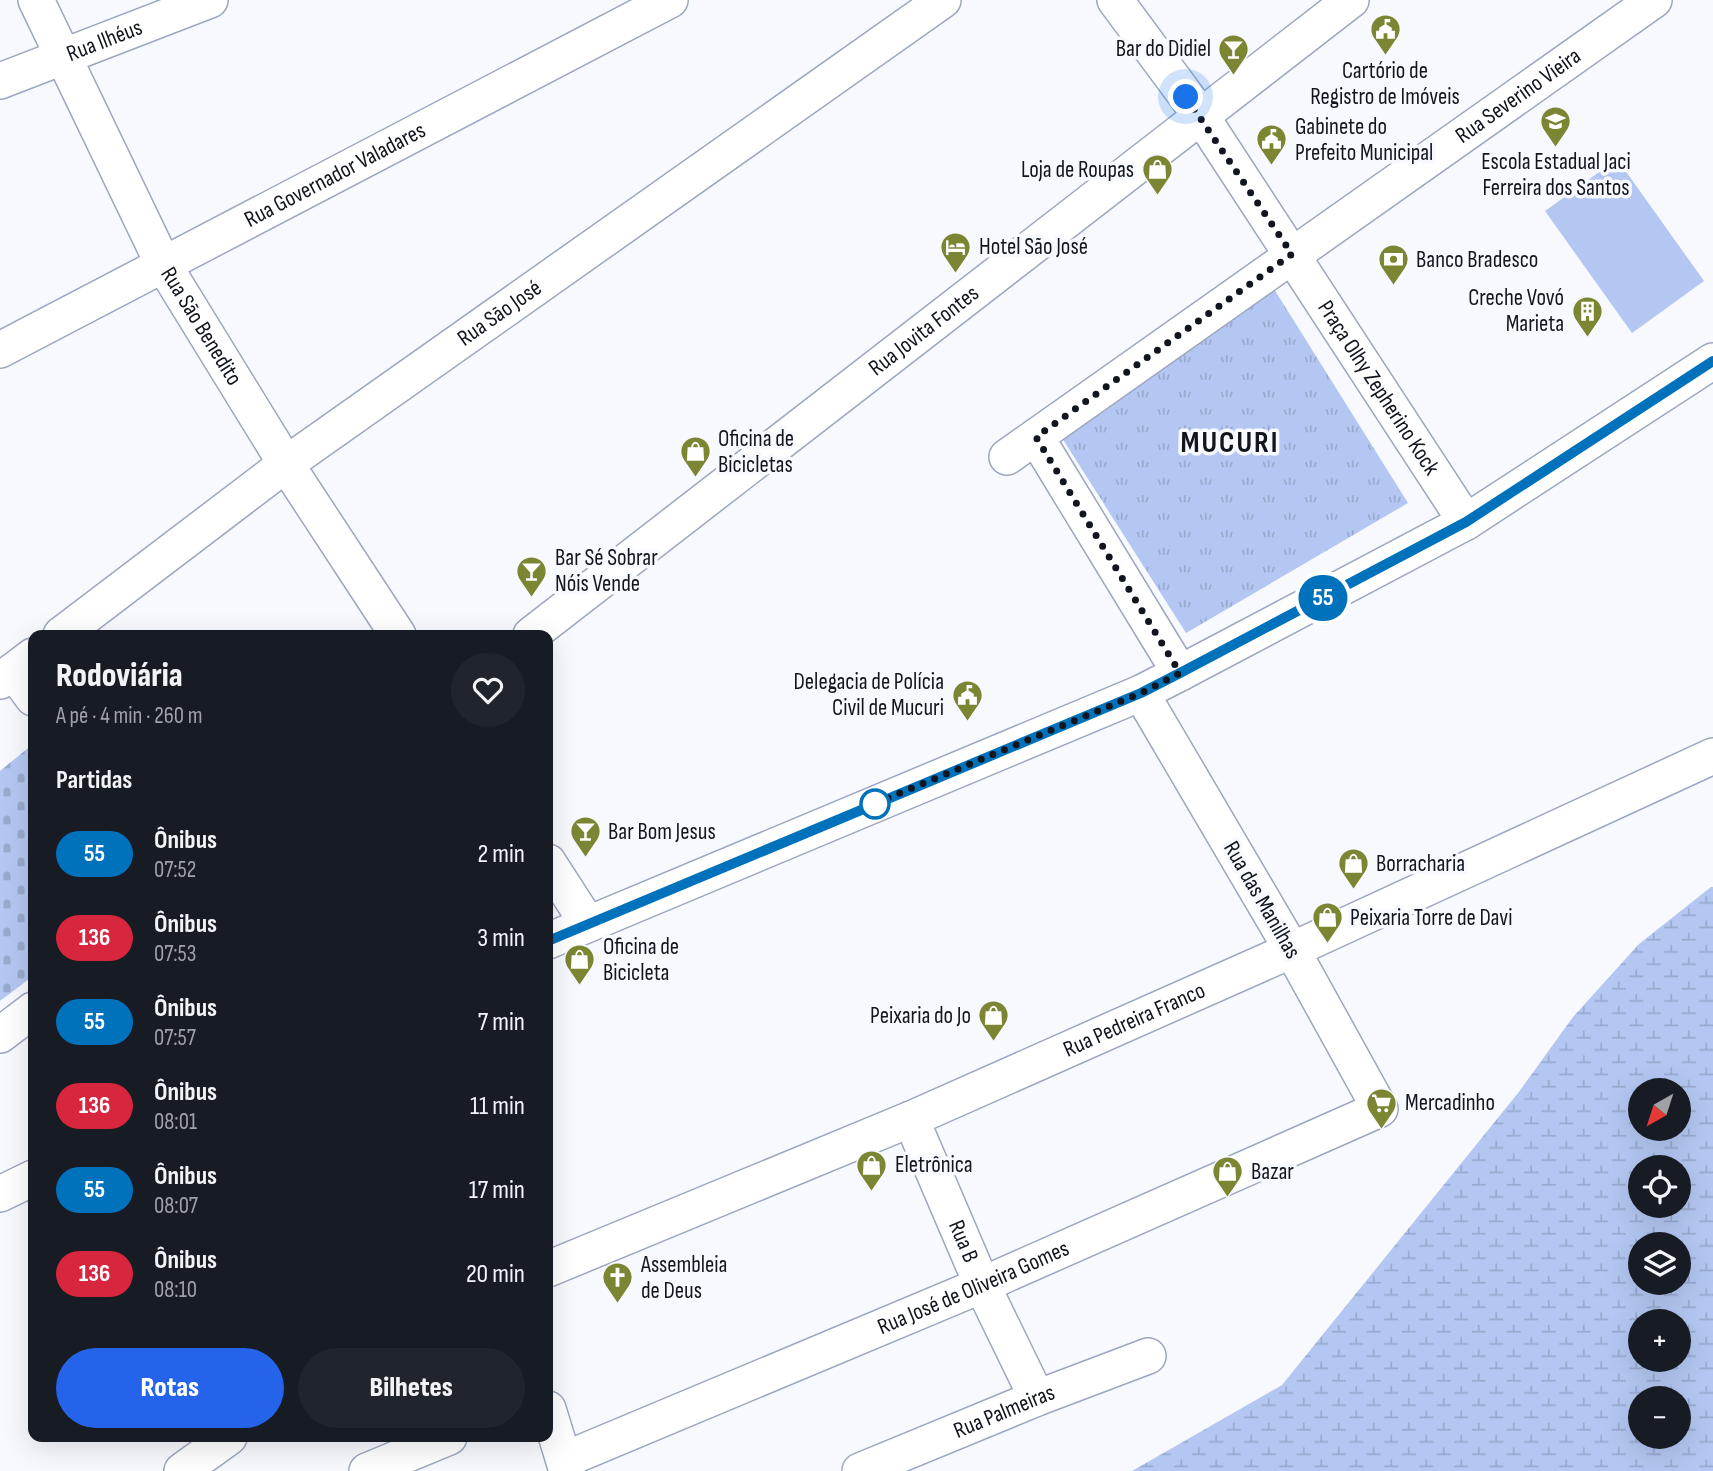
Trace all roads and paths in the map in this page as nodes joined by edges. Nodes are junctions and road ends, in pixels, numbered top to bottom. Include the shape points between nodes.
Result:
1 (36, 0) edge
2 (210, 0) edge
3 (670, 0) edge
4 (943, 0) edge
5 (1115, 0) edge
6 (1351, 0) edge
7 (1654, 0) edge
8 (64, 57) junction
9 (0, 81) edge
10 (1201, 116) junction
11 (1292, 254) junction
12 (163, 264) junction
13 (0, 350) edge
14 (1713, 361) edge
15 (1036, 437) junction
16 (1007, 457) dead end
17 (286, 464) junction
18 (1466, 522) junction
19 (68, 630) edge
20 (395, 630) edge
21 (537, 630) edge
22 (1180, 673) junction
23 (1141, 693) junction
24 (1713, 757) edge
25 (553, 870) edge
26 (589, 924) junction
27 (553, 939) edge
28 (1292, 950) junction
29 (28, 1014) edge
30 (0, 1035) edge
31 (1380, 1109) joint
32 (911, 1119) junction
33 (28, 1180) edge
34 (0, 1194) edge
35 (553, 1267) edge
36 (982, 1285) junction
37 (1148, 1356) dead end
38 (1037, 1398) junction
39 (553, 1426) edge
40 (222, 1442) edge
41 (437, 1442) edge
42 (565, 1466) edge
43 (183, 1471) edge
44 (367, 1471) edge
45 (860, 1471) edge

1 - 8 street, Rua São Benedito
2 - 8 street, Rua Ilhéus
3 - 12 street, Rua Governador Valadares
4 - 17 street, Rua São José
5 - 10 street, Praça Olhy Zepherino Kock
6 - 10 street, Rua Jovita Fontes
7 - 11 street, Rua Severino Vieira
8 - 9 street, Rua Ilhéus
8 - 12 street, Rua São Benedito
10 - 11 street, Praça Olhy Zepherino Kock
10 - 21 street, Rua Jovita Fontes
11 - 15 street, Rua Severino Vieira
11 - 18 street, Praça Olhy Zepherino Kock
12 - 13 street, Rua Governador Valadares
12 - 17 street, Rua São Benedito
14 - 18 street
15 - 16 street, Rua Severino Vieira
15 - 22 street
17 - 19 street, Rua São José
17 - 20 street, Rua São Benedito
18 - 22 street
22 - 23 street
23 - 26 street
23 - 28 street, Rua das Manilhas
24 - 28 street, Rua Pedreira Franco
25 - 26 street
26 - 27 street
28 - 31 street, Rua das Manilhas
28 - 32 street, Rua Pedreira Franco
29 - 30 street
31 - 36 street, Rua José de Oliveira Gomes
32 - 35 street, Rua Pedreira Franco
32 - 36 street, Rua B
33 - 34 street
36 - 38 street, Rua B
36 - 42 street, Rua José de Oliveira Gomes
37 - 38 street, Rua Palmeiras
38 - 45 street, Rua Palmeiras
39 - 42 street
40 - 43 street
41 - 44 street

